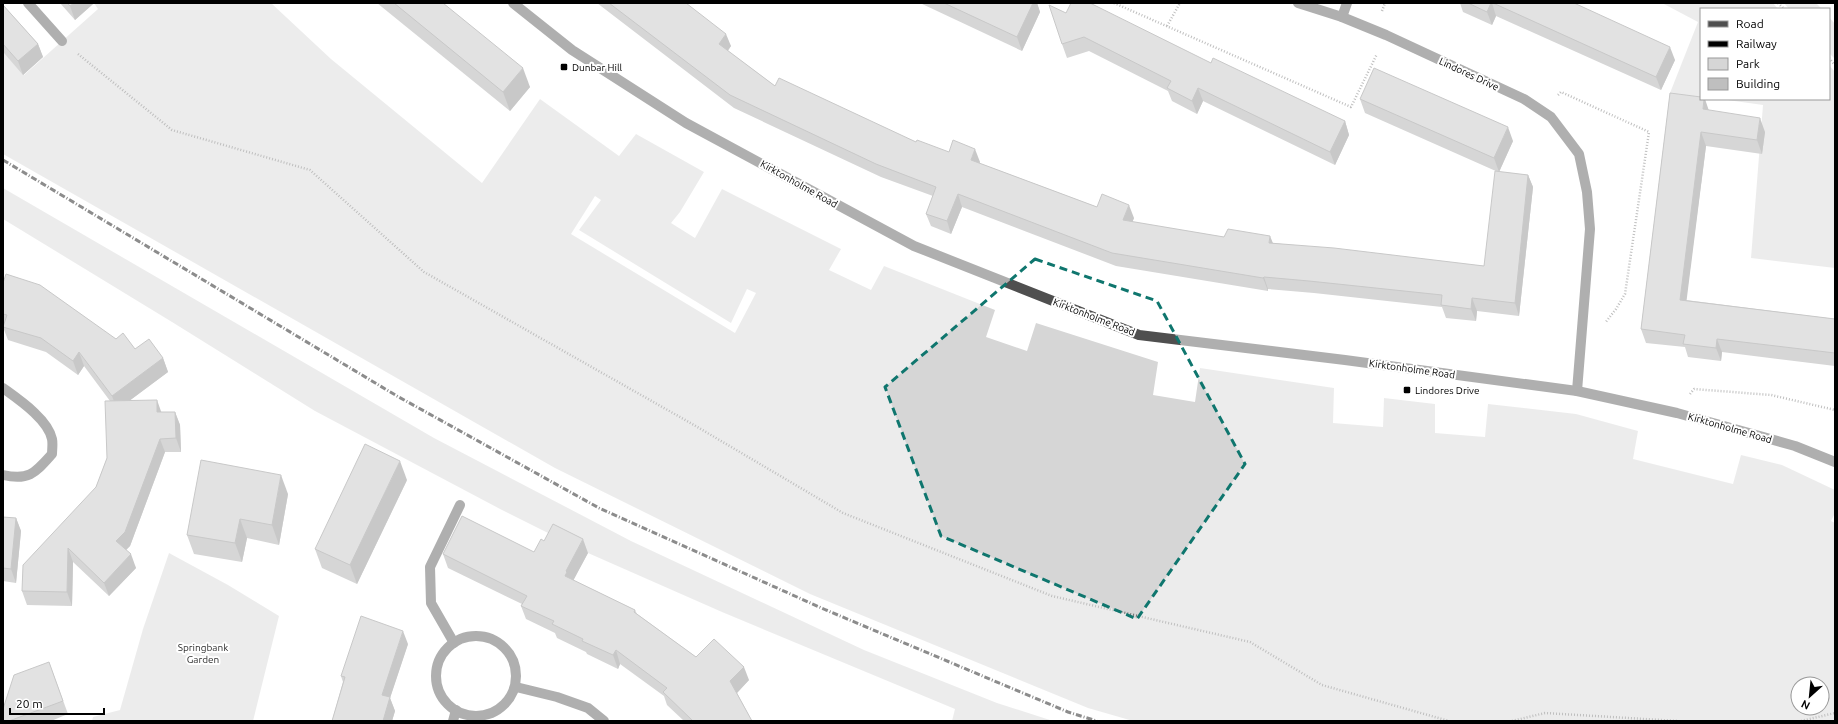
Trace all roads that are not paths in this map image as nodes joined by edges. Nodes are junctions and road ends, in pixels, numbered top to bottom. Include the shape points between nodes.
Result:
1 (28, 3) edge
2 (513, 3) edge
3 (1298, 3) edge
4 (1347, 3) edge
5 (1342, 17) junction
6 (62, 41) road end
7 (3, 388) edge
8 (1577, 391) junction
9 (1835, 462) edge
10 (3, 475) edge
11 (460, 505) dead end
12 (454, 643) junction
13 (516, 687) junction
14 (456, 710) junction
15 (453, 721) edge
16 (604, 721) edge

1 - 6 street
2 - 8 street, Kirktonholme Road via 572,50 686,123 914,246 1139,335
3 - 5 street, Lindores Drive
4 - 5 street
5 - 8 street, Lindores Drive via 1524,99 1551,117 1579,154 1587,192 1590,229
7 - 10 street via 46,426 52,439 52,454 36,472 17,478
8 - 9 street, Kirktonholme Road via 1677,413 1795,446
11 - 12 street via 430,567 431,603
12 - 13 street via 476,636 498,642 513,660
12 - 14 street via 444,652 438,664 436,677 439,690 446,702
13 - 14 street via 503,705 493,712 468,715
13 - 16 street via 558,697 588,708
14 - 15 street

